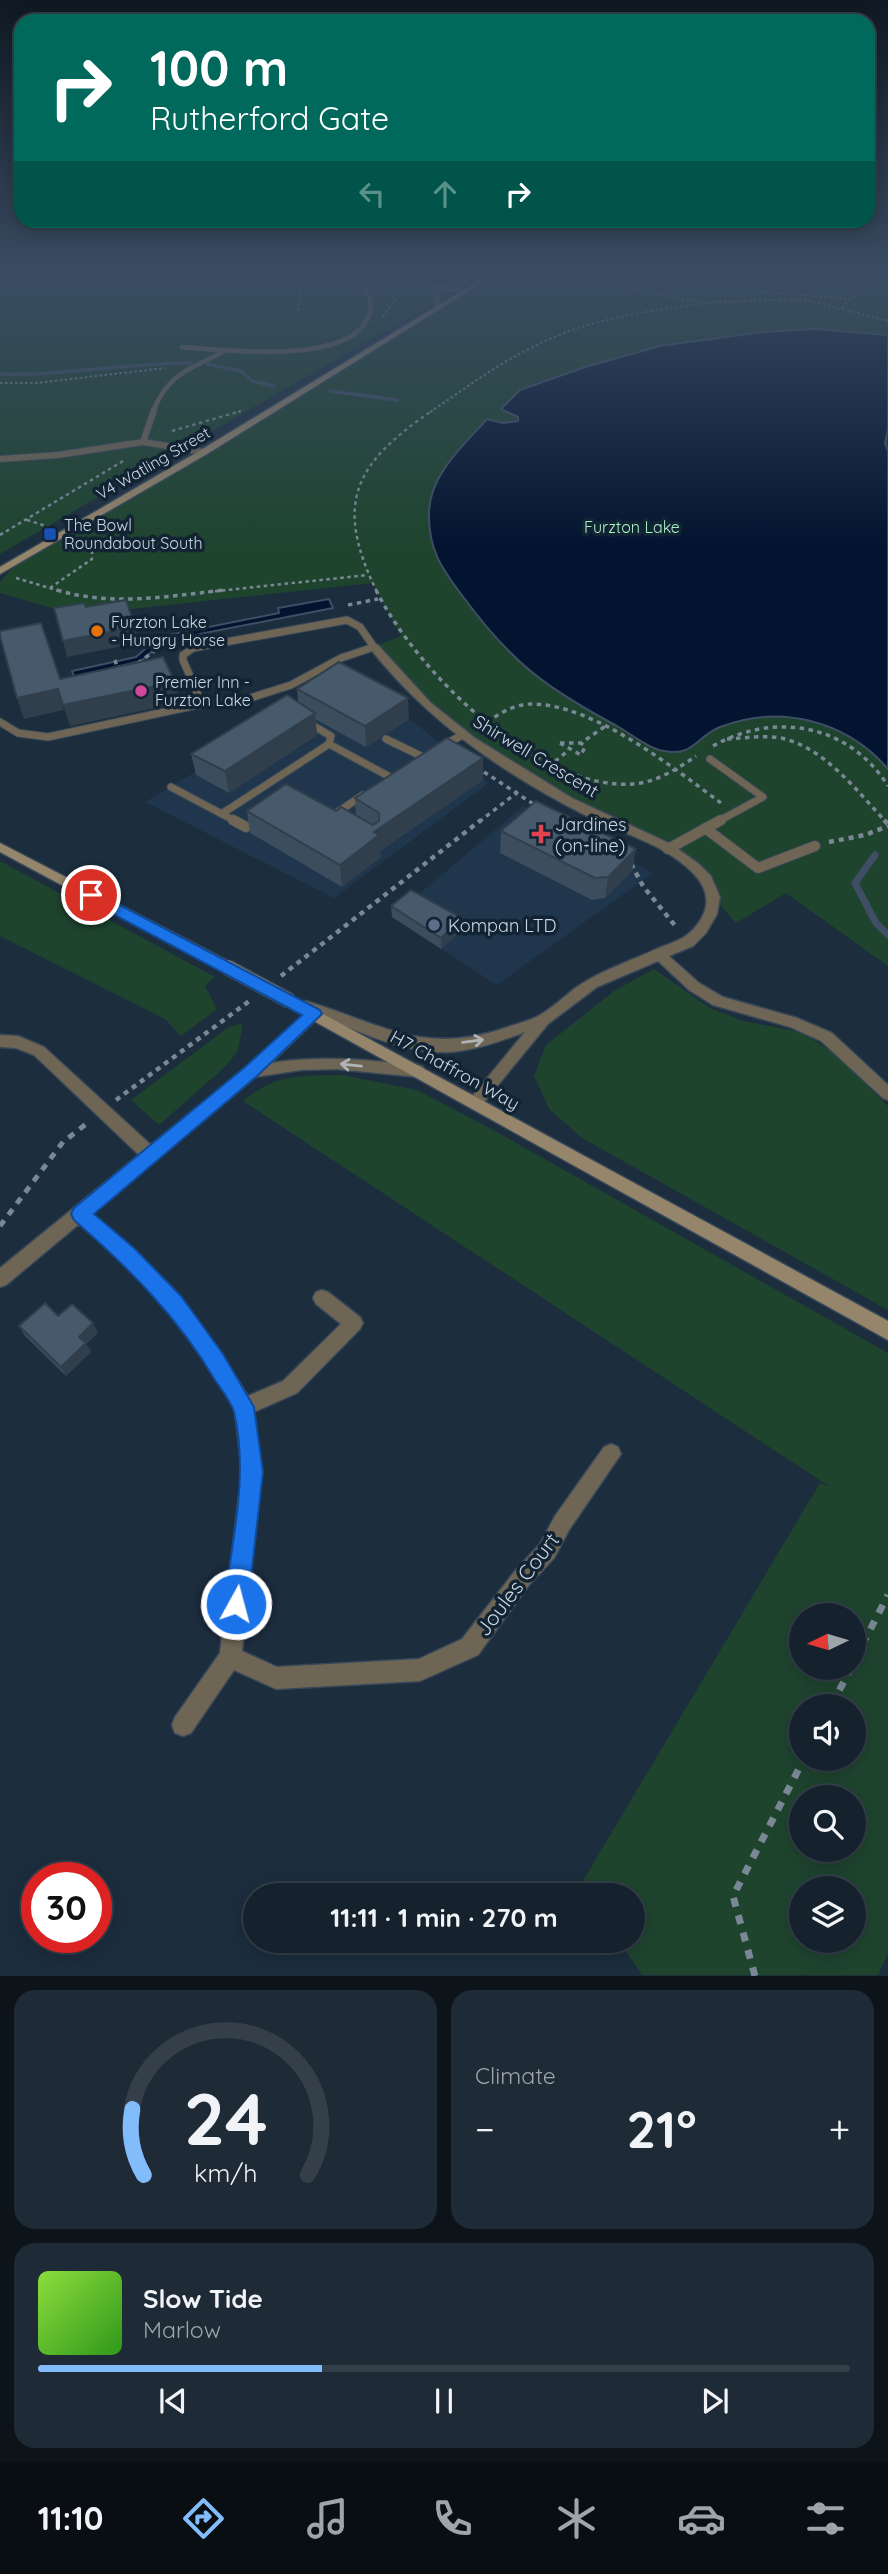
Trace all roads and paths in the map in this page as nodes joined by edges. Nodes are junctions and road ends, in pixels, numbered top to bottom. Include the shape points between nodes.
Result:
1 (199, 363) edge
2 (349, 363) edge
3 (504, 363) edge
4 (144, 442) junction
5 (204, 452) junction
6 (0, 459) edge
7 (27, 520) dead end
8 (56, 533) junction
9 (0, 571) edge
10 (368, 575) junction
11 (12, 577) dead end
12 (49, 588) junction
13 (374, 647) junction
14 (115, 660) dead end
15 (117, 667) edge
16 (202, 704) junction
17 (296, 715) edge
18 (0, 722) edge
19 (487, 722) junction
20 (605, 726) junction
21 (463, 735) junction
22 (386, 739) dead end
23 (726, 739) junction
24 (581, 743) junction
25 (329, 744) junction
26 (709, 748) dead end
27 (569, 750) junction
28 (700, 753) dead end
29 (421, 756) junction
30 (710, 760) dead end
31 (411, 763) edge
32 (550, 765) junction
33 (401, 770) edge
34 (676, 770) junction
35 (390, 777) junction
36 (274, 780) junction
37 (379, 784) edge
38 (888, 786) edge
39 (171, 787) dead end
40 (286, 787) edge
41 (368, 792) edge
42 (323, 807) edge
43 (733, 812) junction
44 (223, 813) junction
45 (335, 814) junction
46 (345, 820) edge
47 (888, 825) edge
48 (246, 827) dead end
49 (705, 828) junction
50 (815, 846) joint
51 (0, 847) edge
52 (668, 849) junction
53 (659, 954) junction
54 (290, 1001) junction
55 (314, 1014) junction
56 (543, 1020) junction
57 (0, 1041) edge
58 (251, 1072) junction
59 (419, 1072) junction
60 (888, 1094) edge
61 (475, 1103) junction
62 (150, 1155) junction
63 (80, 1214) junction
64 (0, 1279) edge
65 (322, 1298) dead end
66 (888, 1331) edge
67 (244, 1407) junction
68 (611, 1454) dead end
69 (888, 1595) edge
70 (866, 1638) edge
71 (230, 1657) junction
72 (183, 1724) dead end
73 (798, 1771) edge
74 (755, 1976) edge

1 - 4 lane via 164,387
2 - 5 street, V4 Watling Street
3 - 10 path via 405,430 372,461 357,491 353,515
4 - 5 lane
4 - 6 lane
5 - 8 street, V4 Watling Street
7 - 8 path
8 - 9 street, V4 Watling Street
8 - 12 path via 93,555
10 - 12 path via 139,600 100,600
10 - 19 path via 415,652
11 - 12 path
13 - 16 lane via 341,658 291,685 247,699
13 - 16 lane via 356,622 347,620 193,649 183,660
13 - 21 street, Shirwell Crescent via 433,711
14 - 15 path
16 - 18 lane via 48,737 18,733
17 - 25 lane via 331,736
19 - 20 path via 513,707 533,704 572,712
19 - 32 path
20 - 24 path
20 - 34 path
21 - 29 lane
21 - 52 street, Shirwell Crescent via 587,811
22 - 29 lane
23 - 26 path
23 - 38 path via 765,726 817,733 858,752
23 - 47 path via 774,738 807,750 864,798
24 - 27 path via 585,747 581,755
24 - 27 path via 560,743
25 - 35 lane
25 - 36 lane
27 - 32 path
28 - 34 path
29 - 31 lane
30 - 43 lane via 763,797
32 - 34 path via 571,775 632,784
33 - 35 lane
34 - 43 path
35 - 37 lane
36 - 40 lane
36 - 44 lane
39 - 44 lane
41 - 45 lane
42 - 45 lane
43 - 49 lane
44 - 48 lane
45 - 46 lane
47 - 50 path
49 - 50 lane via 758,868
49 - 52 lane
51 - 54 street, H7 Chaffron Way, bridge
52 - 53 street, Shirwell Crescent via 694,865 708,881 712,914 688,943
53 - 56 street, Shirwell Crescent via 592,983
53 - 60 street via 681,977 717,1000 814,1030 844,1049
54 - 55 street, H7 Chaffron Way
54 -> 56 street, Shirwell Crescent via 396,1038 439,1046 488,1039
55 - 58 street
55 - 59 street, H7 Chaffron Way
56 - 61 street, Shirwell Crescent
57 - 62 street via 18,1042 39,1051
59 -> 58 street via 336,1063
58 - 62 street
59 - 61 street, H7 Chaffron Way
61 - 66 street, H7 Chaffron Way
62 - 63 street
63 - 64 street
63 - 67 street via 127,1254 173,1303
65 - 67 street via 354,1323 290,1387
67 - 71 street via 252,1472
68 - 71 street, Joules Court via 547,1551 470,1647 419,1670 276,1678
69 - 70 path
71 - 72 street
73 - 74 path via 733,1896

